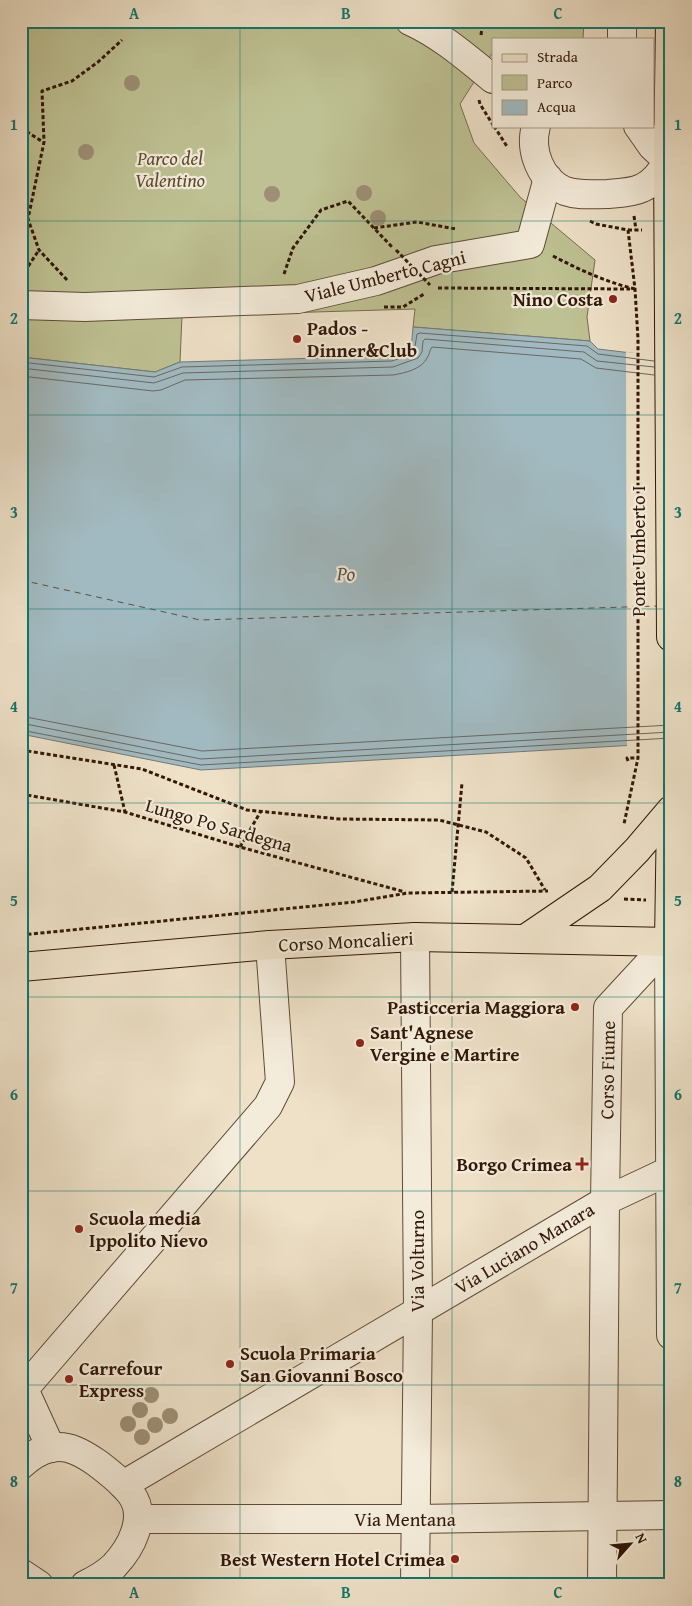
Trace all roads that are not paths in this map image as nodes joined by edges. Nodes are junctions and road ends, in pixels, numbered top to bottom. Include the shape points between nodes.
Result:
1 (410, 21) edge
2 (622, 21) edge
3 (670, 21) edge
4 (622, 38) edge
5 (492, 78) edge
6 (670, 104) edge
7 (536, 128) edge
8 (639, 128) edge
9 (670, 160) edge
10 (548, 178) junction
11 (21, 305) edge
12 (670, 336) edge
13 (671, 637) edge
14 (671, 811) edge
15 (671, 818) edge
16 (415, 937) junction
17 (525, 939) junction
18 (670, 942) edge
19 (270, 945) junction
20 (21, 966) edge
21 (670, 1170) edge
22 (605, 1201) junction
23 (418, 1312) junction
24 (671, 1335) edge
25 (51, 1448) junction
26 (21, 1465) edge
27 (123, 1485) junction
28 (671, 1515) edge
29 (603, 1516) junction
30 (139, 1519) junction
31 (416, 1520) junction
32 (21, 1573) edge
33 (39, 1585) edge
34 (85, 1585) edge
35 (415, 1585) edge
36 (602, 1585) edge

1 - 5 street via 458,50
2 - 4 street
3 - 6 main road, Ponte Umberto I
6 - 9 main road, Ponte Umberto I
7 - 10 street via 536,156
8 - 9 street via 652,146
9 - 10 street via 647,185 624,193 573,193
9 - 12 main road, Ponte Umberto I
10 - 11 street, Viale Umberto Cagni via 530,244 436,260 376,281 298,299 85,307
12 - 13 main road, Ponte Umberto I
14 - 15 main road
14 - 17 main road via 600,888
15 - 18 main road
16 - 17 main road, Corso Moncalieri
16 - 19 main road, Corso Moncalieri
16 - 23 street, Via Volturno
17 - 18 main road, Corso Moncalieri
18 - 21 street
18 - 22 street, Corso Fiume via 608,1008
19 - 20 main road, Corso Moncalieri
19 - 25 street via 280,1082 268,1106 24,1389
21 - 22 street, Via Luciano Manara
21 - 24 street
22 - 23 street, Via Luciano Manara
22 - 29 street, Corso Fiume
23 - 27 street, Via Luciano Manara
23 - 31 street, Via Volturno
25 - 26 street via 31,1456
25 - 27 street via 67,1448 85,1455
27 - 30 street via 137,1505
28 - 29 street, Via Mentana
29 - 31 street, Via Mentana
29 - 36 street, Corso Fiume
30 - 31 street, Via Mentana
30 - 34 street via 134,1537 114,1566
31 - 35 street, Via Volturno
32 - 33 street

